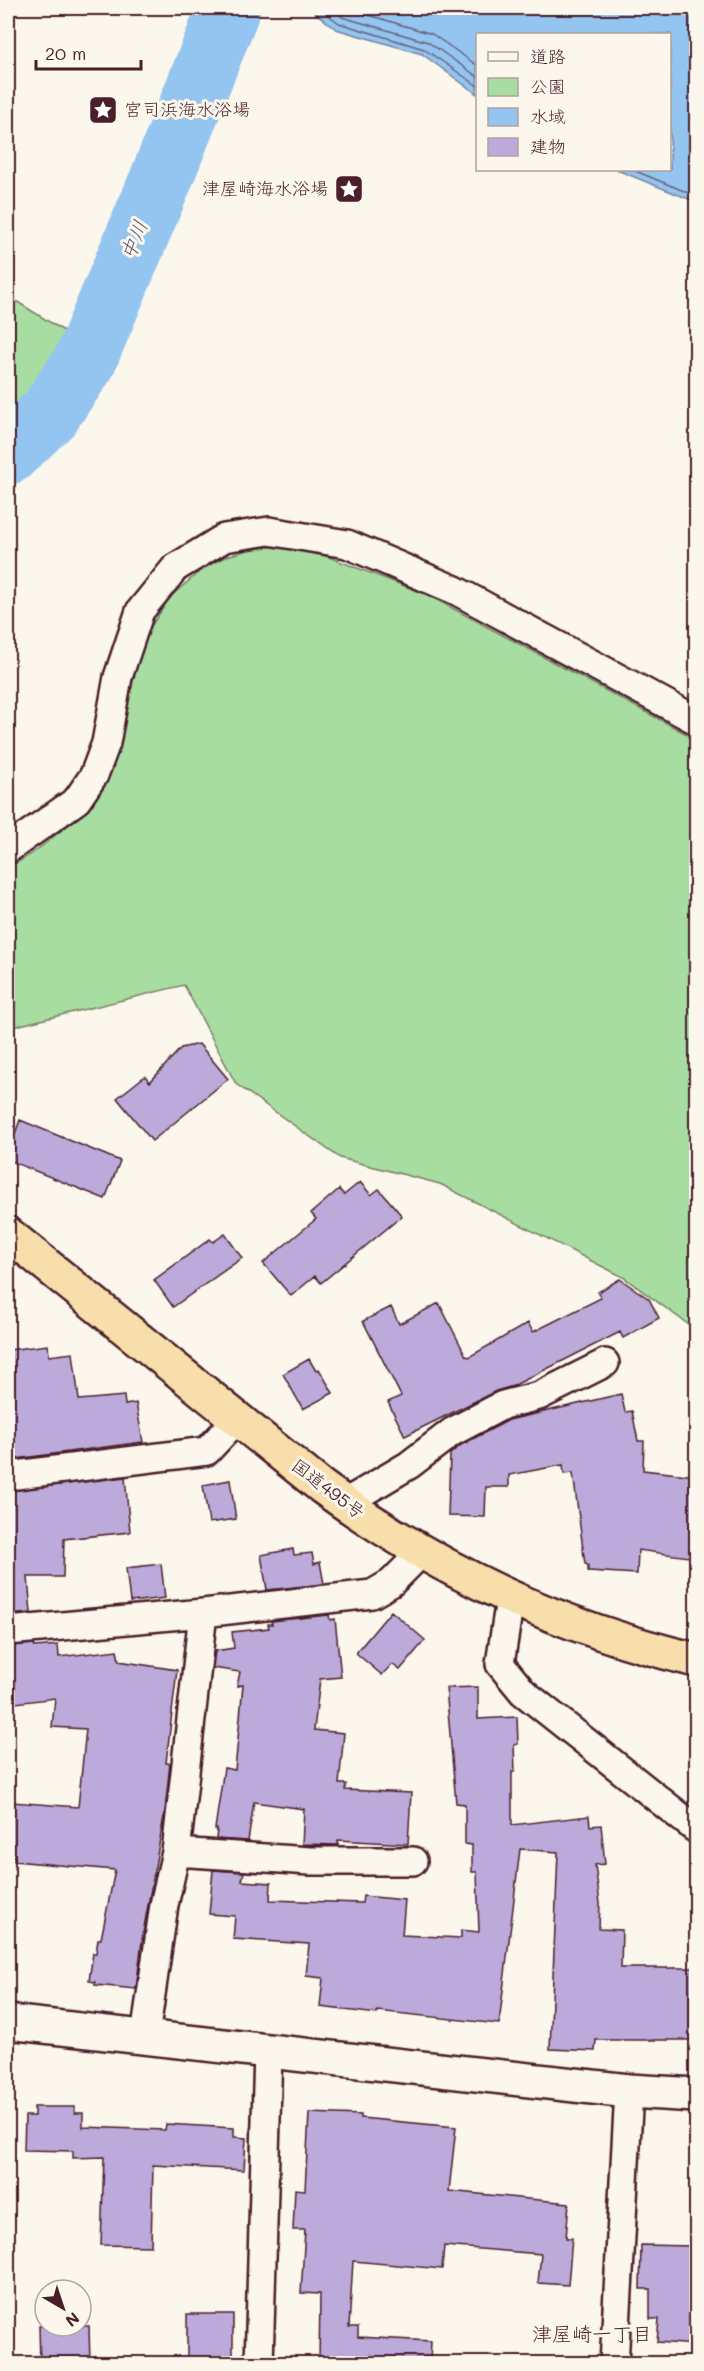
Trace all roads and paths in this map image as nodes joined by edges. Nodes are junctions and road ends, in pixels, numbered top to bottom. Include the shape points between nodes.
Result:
1 (696, 720) edge
2 (8, 849) edge
3 (8, 1234) edge
4 (606, 1363) dead end
5 (237, 1419) junction
6 (8, 1476) edge
7 (345, 1503) junction
8 (421, 1553) junction
9 (510, 1599) junction
10 (203, 1613) junction
11 (8, 1630) edge
12 (696, 1660) edge
13 (696, 1829) edge
14 (176, 1852) junction
15 (413, 1861) dead end
16 (8, 2022) edge
17 (145, 2036) junction
18 (268, 2051) junction
19 (629, 2091) junction
20 (696, 2095) edge
21 (258, 2364) edge
22 (614, 2364) edge

1 - 2 street via 455,590 347,544 269,531 224,538 175,568 140,611 118,677 106,743 94,775 77,800
3 - 5 highway, 国道495号
4 - 7 street via 539,1396 503,1405 452,1432 409,1465
5 - 6 street via 207,1451
5 - 7 highway, 国道495号
7 - 8 highway, 国道495号
8 - 9 highway, 国道495号
8 - 10 street via 391,1583 372,1594
9 - 12 highway, 国道495号 via 587,1628
9 - 13 street via 500,1664 523,1692
10 - 11 street
10 - 14 street
14 - 15 street via 310,1861
14 - 17 street via 164,1905
16 - 17 street
17 - 18 street
18 - 19 street
18 - 21 street
19 - 20 street
19 - 22 street

